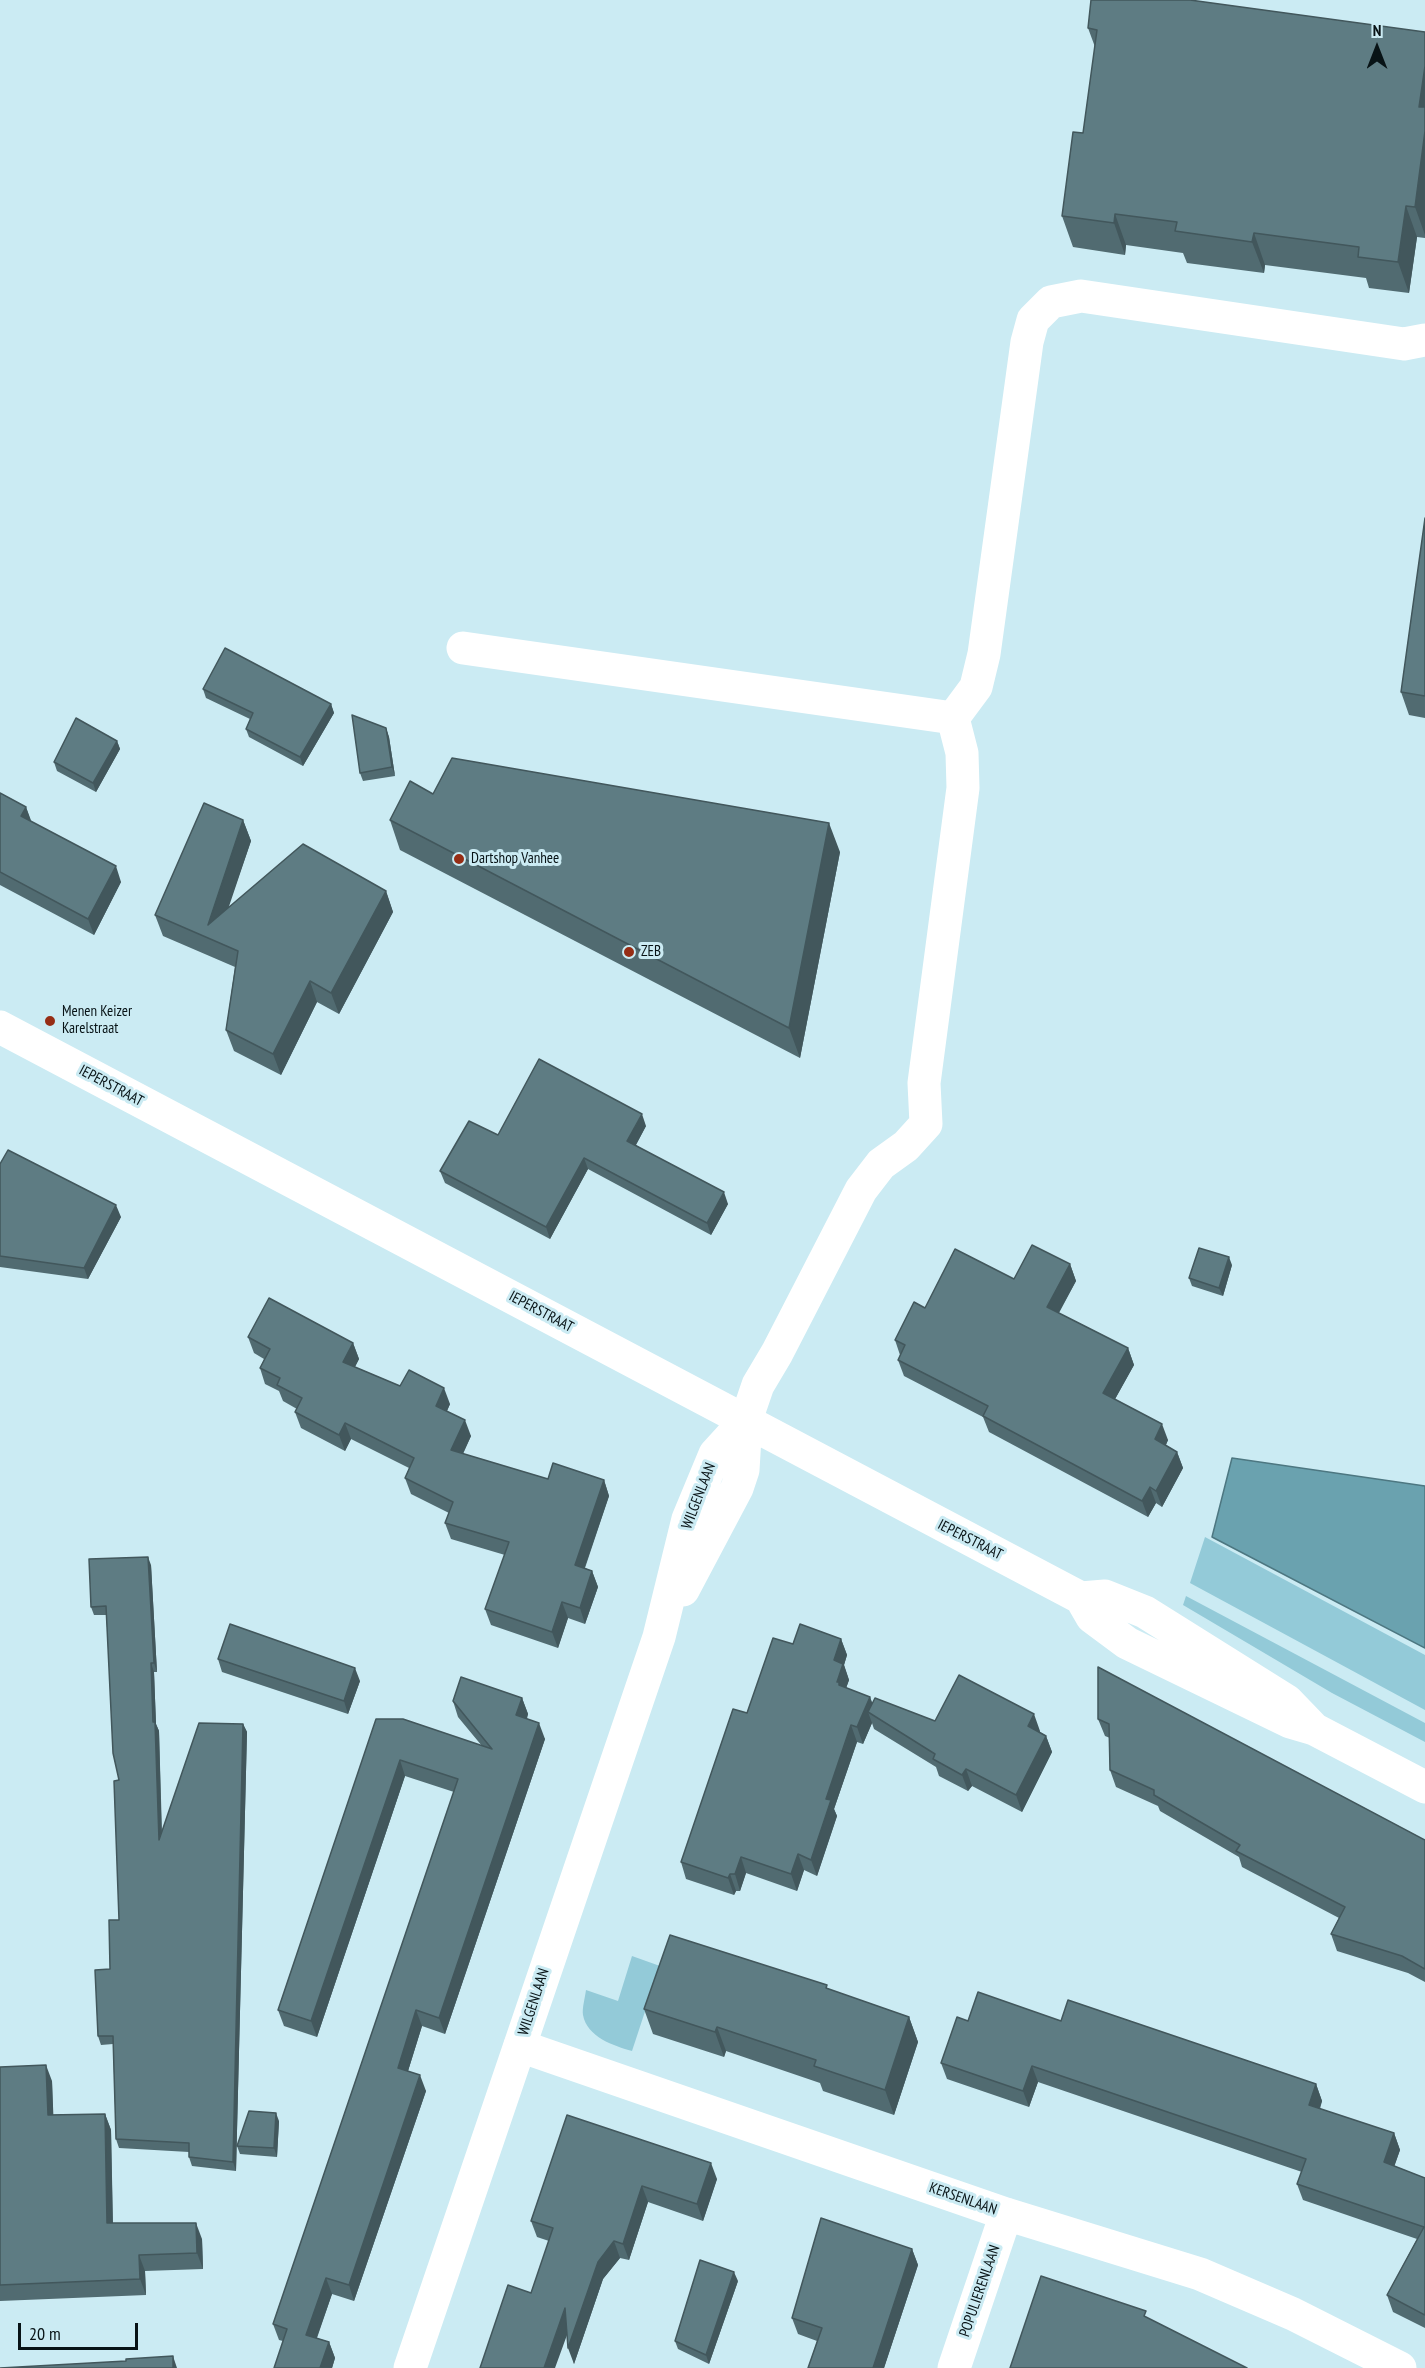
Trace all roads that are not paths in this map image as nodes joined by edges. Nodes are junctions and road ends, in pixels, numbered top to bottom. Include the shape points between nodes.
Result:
1 (1425, 340) edge
2 (463, 648) dead end
3 (953, 718) junction
4 (0, 1027) edge
5 (746, 1420) junction
6 (1425, 1787) edge
7 (520, 2046) junction
8 (1006, 2214) junction
9 (410, 2368) edge
10 (954, 2368) edge
11 (1400, 2368) edge

1 - 3 street via 1404,344 1081,297 1051,302 1033,320 1027,342 984,654 976,687
2 - 3 street
3 - 5 street, WILGENLAAN via 962,753 963,788 924,1083 926,1124 906,1146 881,1164 861,1190 758,1385
4 - 5 street, IEPERSTRAAT
5 - 6 street, IEPERSTRAAT via 1081,1598 1092,1617 1127,1643 1290,1722 1314,1729
5 - 7 street, WILGENLAAN via 737,1488 659,1636
7 - 8 street, KERSENLAAN
7 - 9 street, WILGENLAAN
8 - 10 street, POPULIERENLAAN
8 - 11 street, KERSENLAAN via 1200,2274 1293,2314

